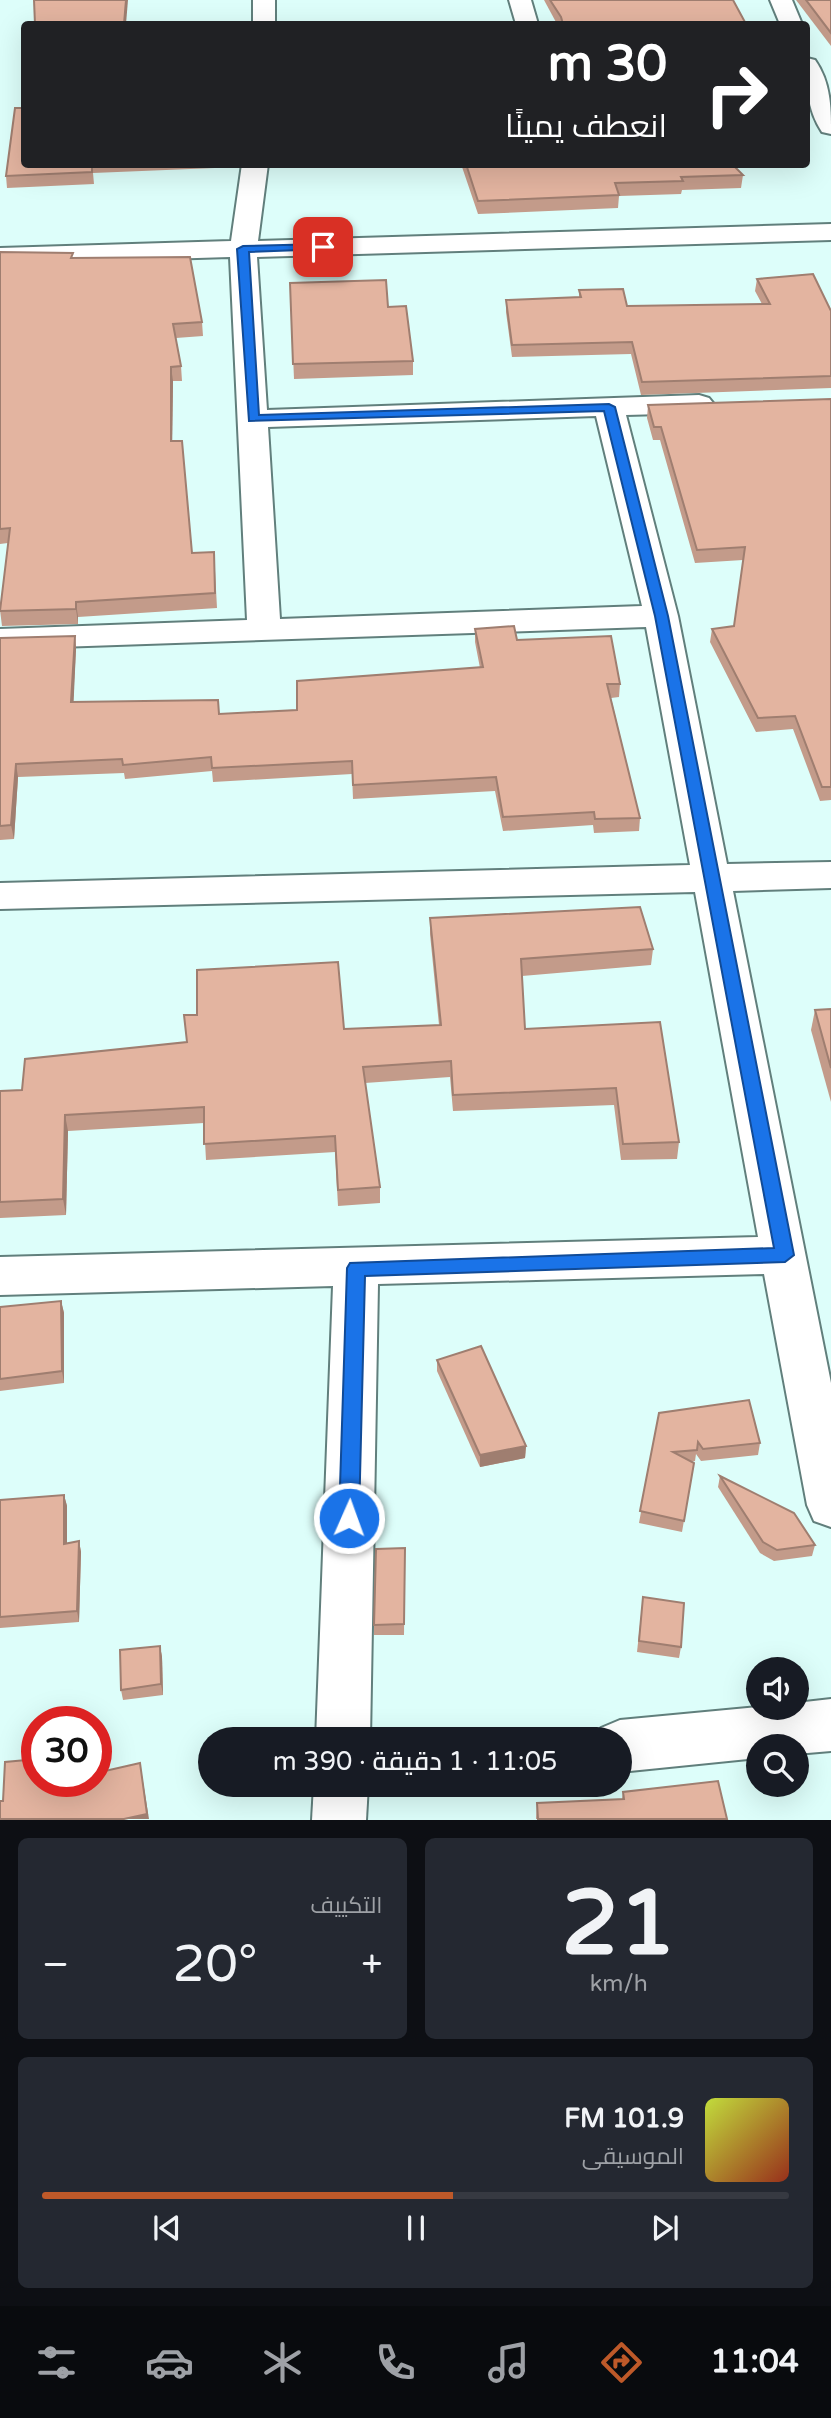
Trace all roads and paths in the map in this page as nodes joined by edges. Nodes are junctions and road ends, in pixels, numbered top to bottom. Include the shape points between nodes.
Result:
1 (264, 0) edge
2 (520, 0) edge
3 (781, 0) edge
4 (264, 21) edge
5 (526, 21) edge
6 (790, 21) edge
7 (812, 90) edge
8 (831, 127) edge
9 (254, 168) edge
10 (831, 232) edge
11 (243, 249) junction
12 (0, 256) edge
13 (734, 403) edge
14 (609, 407) junction
15 (253, 419) junction
16 (662, 616) junction
17 (264, 630) junction
18 (0, 639) edge
19 (831, 874) edge
20 (710, 879) junction
21 (0, 896) edge
22 (785, 1255) junction
23 (356, 1268) junction
24 (0, 1276) edge
25 (831, 1504) edge
26 (831, 1725) edge
27 (343, 1727) edge
28 (632, 1744) edge
29 (340, 1797) edge
30 (339, 1819) edge

1 - 4 street
2 - 5 street
3 - 6 street
7 - 8 street
9 - 11 street
10 - 11 street
11 - 12 street
11 - 15 street
13 - 14 street
14 - 15 street
14 - 16 street
15 - 17 street
16 - 17 street
16 - 20 street
17 - 18 street
19 - 20 street
20 - 21 street
20 - 22 street
22 - 23 street
22 - 25 street
23 - 24 street
23 - 27 street
26 - 28 street
29 - 30 street

